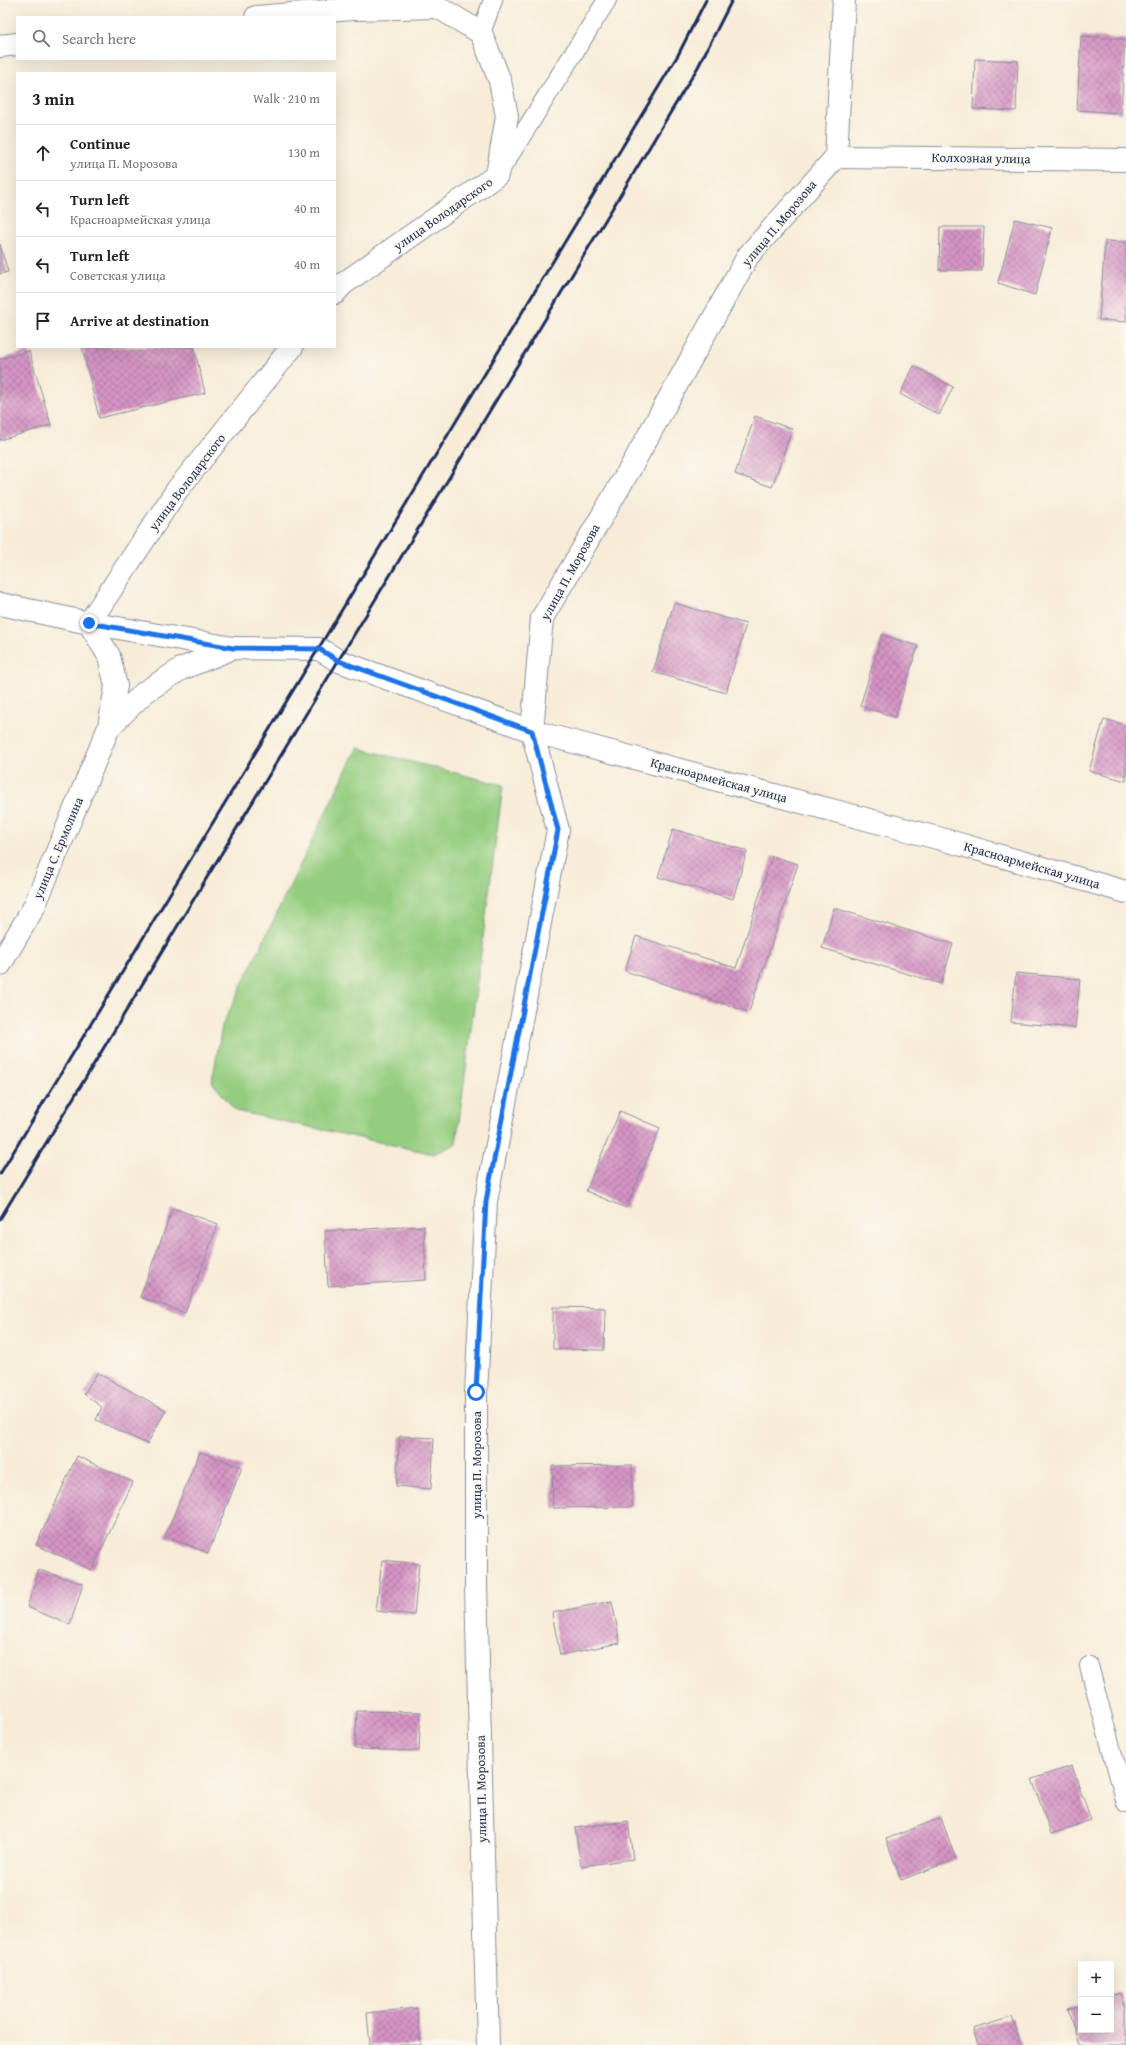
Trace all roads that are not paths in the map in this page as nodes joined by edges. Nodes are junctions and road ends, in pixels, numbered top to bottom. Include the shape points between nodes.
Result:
1 (493, 0) edge
2 (607, 0) edge
3 (844, 0) edge
4 (268, 16) edge
5 (481, 33) junction
6 (16, 44) edge
7 (0, 46) edge
8 (836, 156) junction
9 (1126, 160) edge
10 (497, 175) junction
11 (336, 292) edge
12 (291, 348) edge
13 (0, 604) edge
14 (89, 623) junction
15 (233, 648) junction
16 (109, 727) junction
17 (532, 731) junction
18 (1126, 892) edge
19 (0, 965) edge
20 (1089, 1666) dead end
21 (1126, 1803) edge
22 (488, 2045) edge

1 - 5 lane
2 - 10 lane
3 - 8 street
4 - 5 street via 352,9 438,7
5 - 10 street, улица Володарского via 500,81 507,116
6 - 7 street
8 - 9 street, Колхозная улица
8 - 17 street, улица П. Морозова via 748,256 631,467 542,618
10 - 11 street, улица Володарского via 342,284
12 - 14 street, улица Володарского via 177,490
13 - 14 street
14 - 15 street
14 - 16 street via 109,656 116,686
15 - 16 street via 182,669 145,692
15 - 17 street, Красноармейская улица via 319,649 339,661
16 - 19 street, улица С. Ермолина via 34,907
17 - 18 street, Красноармейская улица via 945,840
17 - 22 street, улица П. Морозова via 558,830 486,1201 476,1392 476,1586
20 - 21 lane

